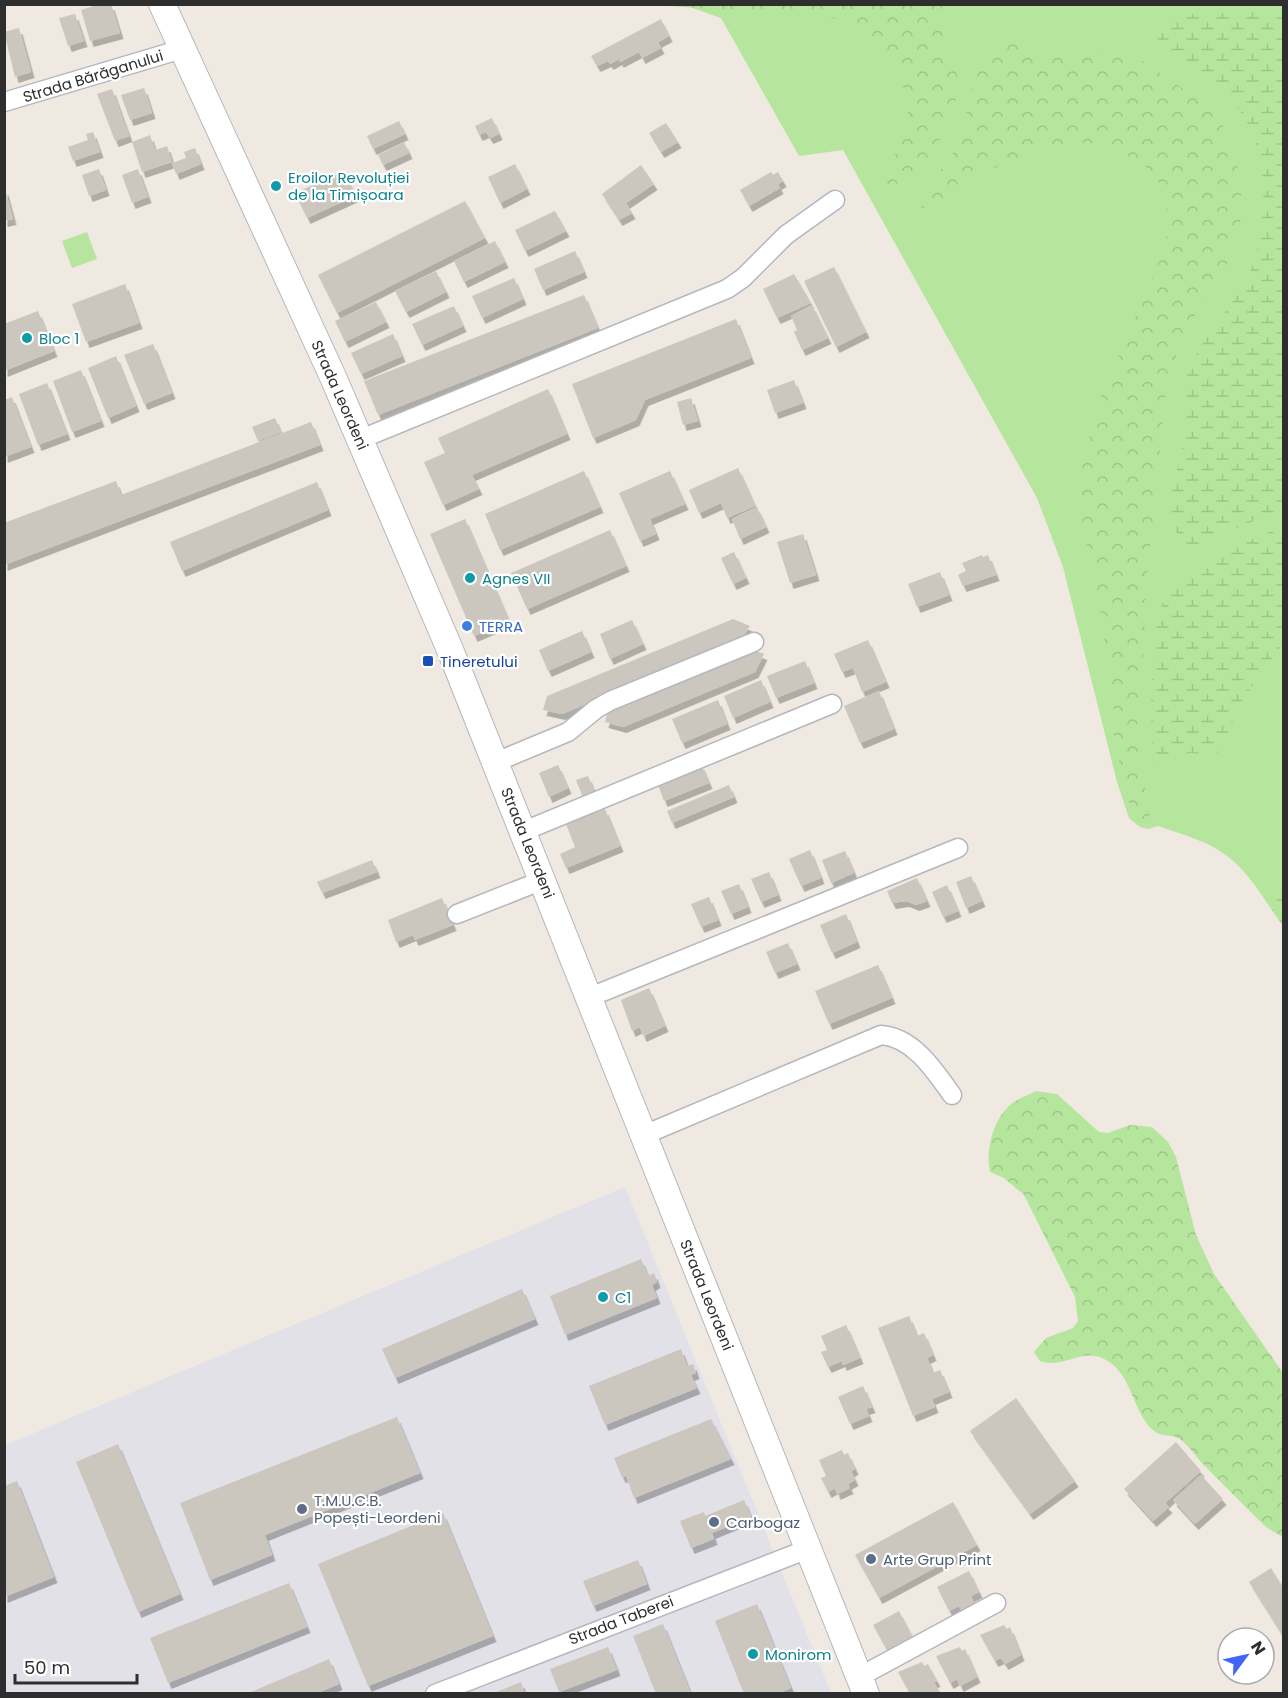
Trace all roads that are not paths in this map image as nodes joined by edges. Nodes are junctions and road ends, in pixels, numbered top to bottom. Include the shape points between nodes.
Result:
1 (162, 4) edge
2 (182, 49) junction
3 (4, 102) edge
4 (835, 200) dead end
5 (360, 439) junction
6 (753, 642) dead end
7 (832, 704) dead end
8 (496, 762) junction
9 (524, 831) junction
10 (958, 848) dead end
11 (543, 880) junction
12 (457, 914) dead end
13 (590, 997) junction
14 (952, 1095) dead end
15 (644, 1135) junction
16 (808, 1549) junction
17 (996, 1603) dead end
18 (862, 1685) edge
19 (435, 1694) edge

1 - 2 main road, Strada Leordeni
2 - 3 street, Strada Bărăganului
2 - 5 main road, Strada Leordeni
4 - 5 street via 786,235 726,290
5 - 8 main road, Strada Leordeni
6 - 8 street via 610,701 568,732
7 - 9 street
8 - 9 main road, Strada Leordeni
9 - 11 main road, Strada Leordeni
10 - 13 street
11 - 12 street
11 - 13 main road, Strada Leordeni
13 - 15 main road, Strada Leordeni
14 - 15 street via 913,1050 894,1036 881,1035
15 - 16 main road, Strada Leordeni
16 - 18 main road, Strada Leordeni
16 - 19 street, Strada Taberei
17 - 18 street

